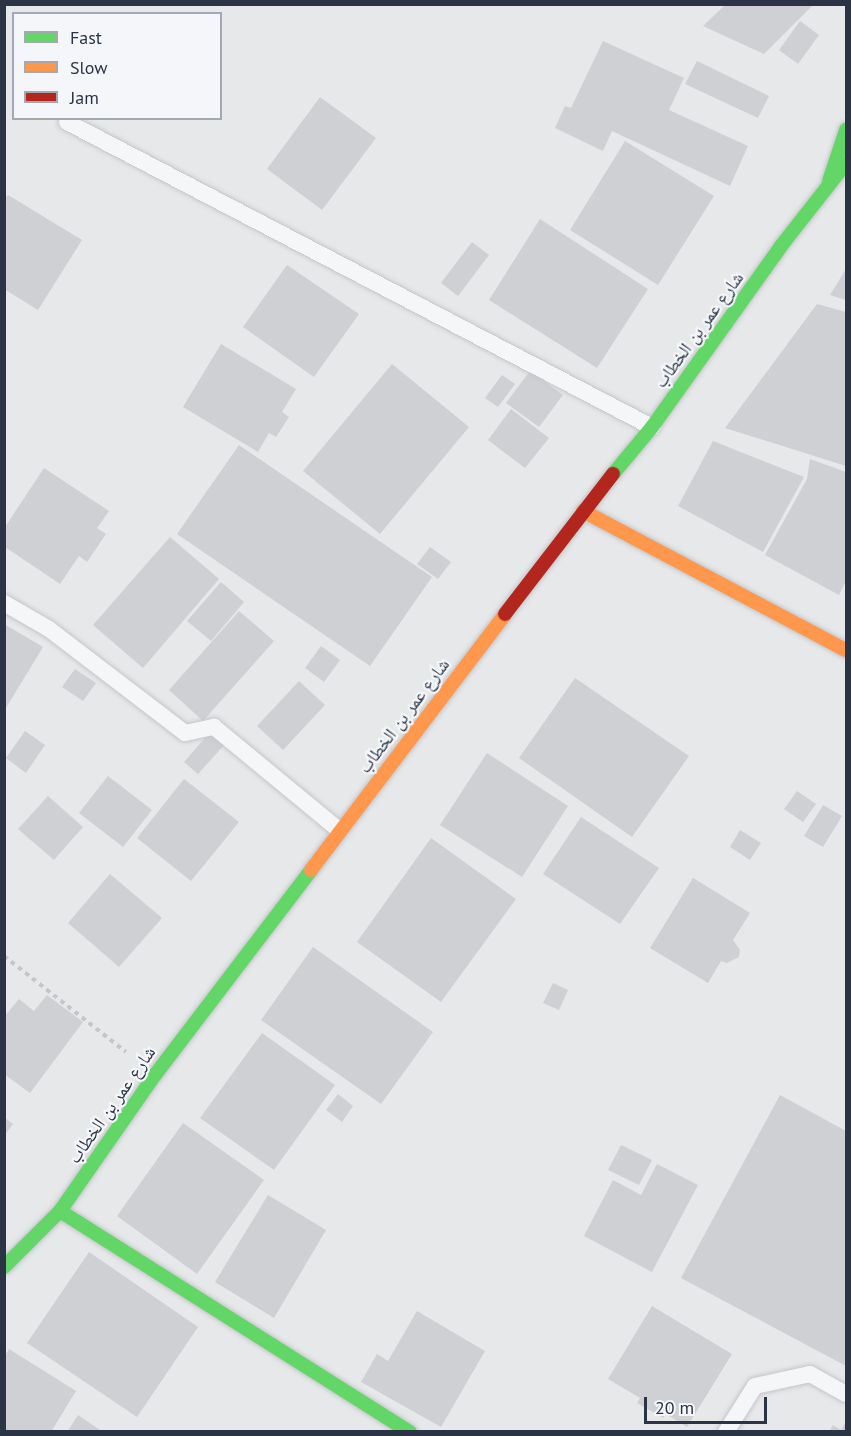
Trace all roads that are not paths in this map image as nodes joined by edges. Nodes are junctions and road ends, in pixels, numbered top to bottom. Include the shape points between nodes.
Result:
1 (67, 122) dead end
2 (846, 130) edge
3 (846, 163) edge
4 (829, 183) junction
5 (652, 427) junction
6 (583, 511) junction
7 (4, 603) edge
8 (846, 650) edge
9 (339, 830) junction
10 (60, 1211) junction
11 (4, 1267) edge
12 (846, 1394) edge
13 (410, 1431) edge
14 (726, 1431) edge

1 - 5 lane
2 - 4 main road, شارع عمر بن الخطاب
3 - 4 main road, شارع عمر بن الخطاب
4 - 5 main road, شارع عمر بن الخطاب
5 - 6 main road, شارع عمر بن الخطاب
6 - 8 main road
6 - 9 main road, شارع عمر بن الخطاب
7 - 9 lane via 49,629 185,733 214,727
9 - 10 main road, شارع عمر بن الخطاب via 155,1075
10 - 11 main road, شارع عمر بن الخطاب
10 - 13 main road
12 - 14 lane via 810,1374 755,1386

